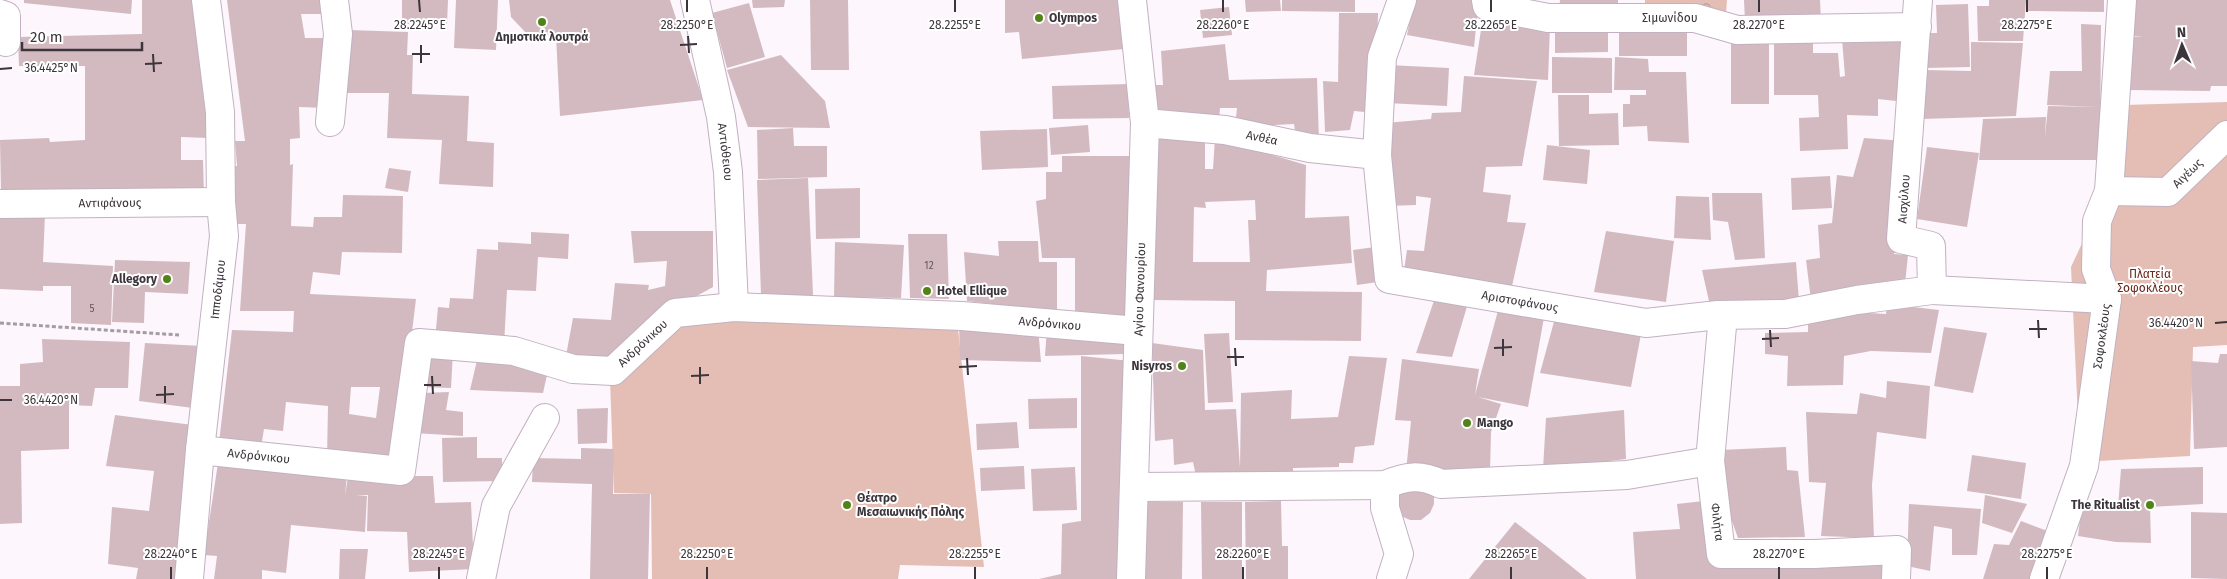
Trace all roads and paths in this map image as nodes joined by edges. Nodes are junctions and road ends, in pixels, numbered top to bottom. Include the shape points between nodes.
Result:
1 (206, 0) edge
2 (334, 0) edge
3 (695, 0) edge
4 (1132, 0) edge
5 (1402, 0) edge
6 (1486, 0) edge
7 (1918, 0) edge
8 (2122, 0) edge
9 (0, 14) edge
10 (1917, 28) junction
11 (6, 42) dead end
12 (330, 122) dead end
13 (1145, 123) junction
14 (2227, 135) edge
15 (1377, 155) junction
16 (2110, 190) junction
17 (221, 202) junction
18 (0, 204) edge
19 (1932, 290) junction
20 (2107, 299) junction
21 (734, 307) junction
22 (1723, 315) junction
23 (0, 323) edge
24 (1138, 331) junction
25 (212, 337) junction
26 (545, 418) dead end
27 (200, 450) junction
28 (1710, 461) junction
29 (1384, 485) junction
30 (1135, 487) junction
31 (189, 579) edge
32 (481, 579) edge
33 (1131, 579) edge
34 (1391, 579) edge
35 (1896, 579) edge
36 (2044, 579) edge

1 - 17 street, Ιπποδάμου via 220,112
2 - 12 street via 338,34
3 - 21 street, Αντιόθειου via 721,117 727,163
4 - 13 street, Αγίου Φανουρίου
5 - 15 street, Αριστοφάνους via 1382,57
6 - 10 street, Σιμωνίδου via 1487,6 1548,18 1695,18 1737,30
7 - 10 street, Αισχύλου
8 - 16 street, Σοφοκλέους
9 - 11 street via 6,16
10 - 19 street, Αισχύλου via 1901,239 1931,246
13 - 15 street, Ανθέα via 1225,130 1310,148
13 - 24 street, Αγίου Φανουρίου
14 - 16 street, Αιγέως via 2168,192
15 - 22 street, Αριστοφάνους via 1389,279 1646,323
16 - 20 street, Σοφοκλέους via 2097,221 2096,269
17 - 18 street, Αντιφάνους
17 - 25 street, Ιπποδάμου via 224,236
19 - 20 street
19 - 22 street, Αριστοφάνους via 1785,314
20 - 36 street, Σοφοκλέους via 2084,466
21 - 24 street, Ανδρόνικου via 962,316
21 - 27 street, Ανδρόνικου via 676,313 613,372 573,369 514,351 419,343 401,471
22 - 28 street, Φιλήτα
23 - 25 path
24 - 30 street, Αγίου Φανουρίου
25 - 27 street, Ιπποδάμου
26 - 32 street via 496,506
27 - 31 street, Ιπποδάμου
28 - 29 street via 1628,475 1441,484 1420,476 1407,476
28 - 35 street, Φιλήτα via 1721,554 1897,550
29 - 30 street
29 - 34 street via 1385,508 1399,554
30 - 33 street, Αγίου Φανουρίου

